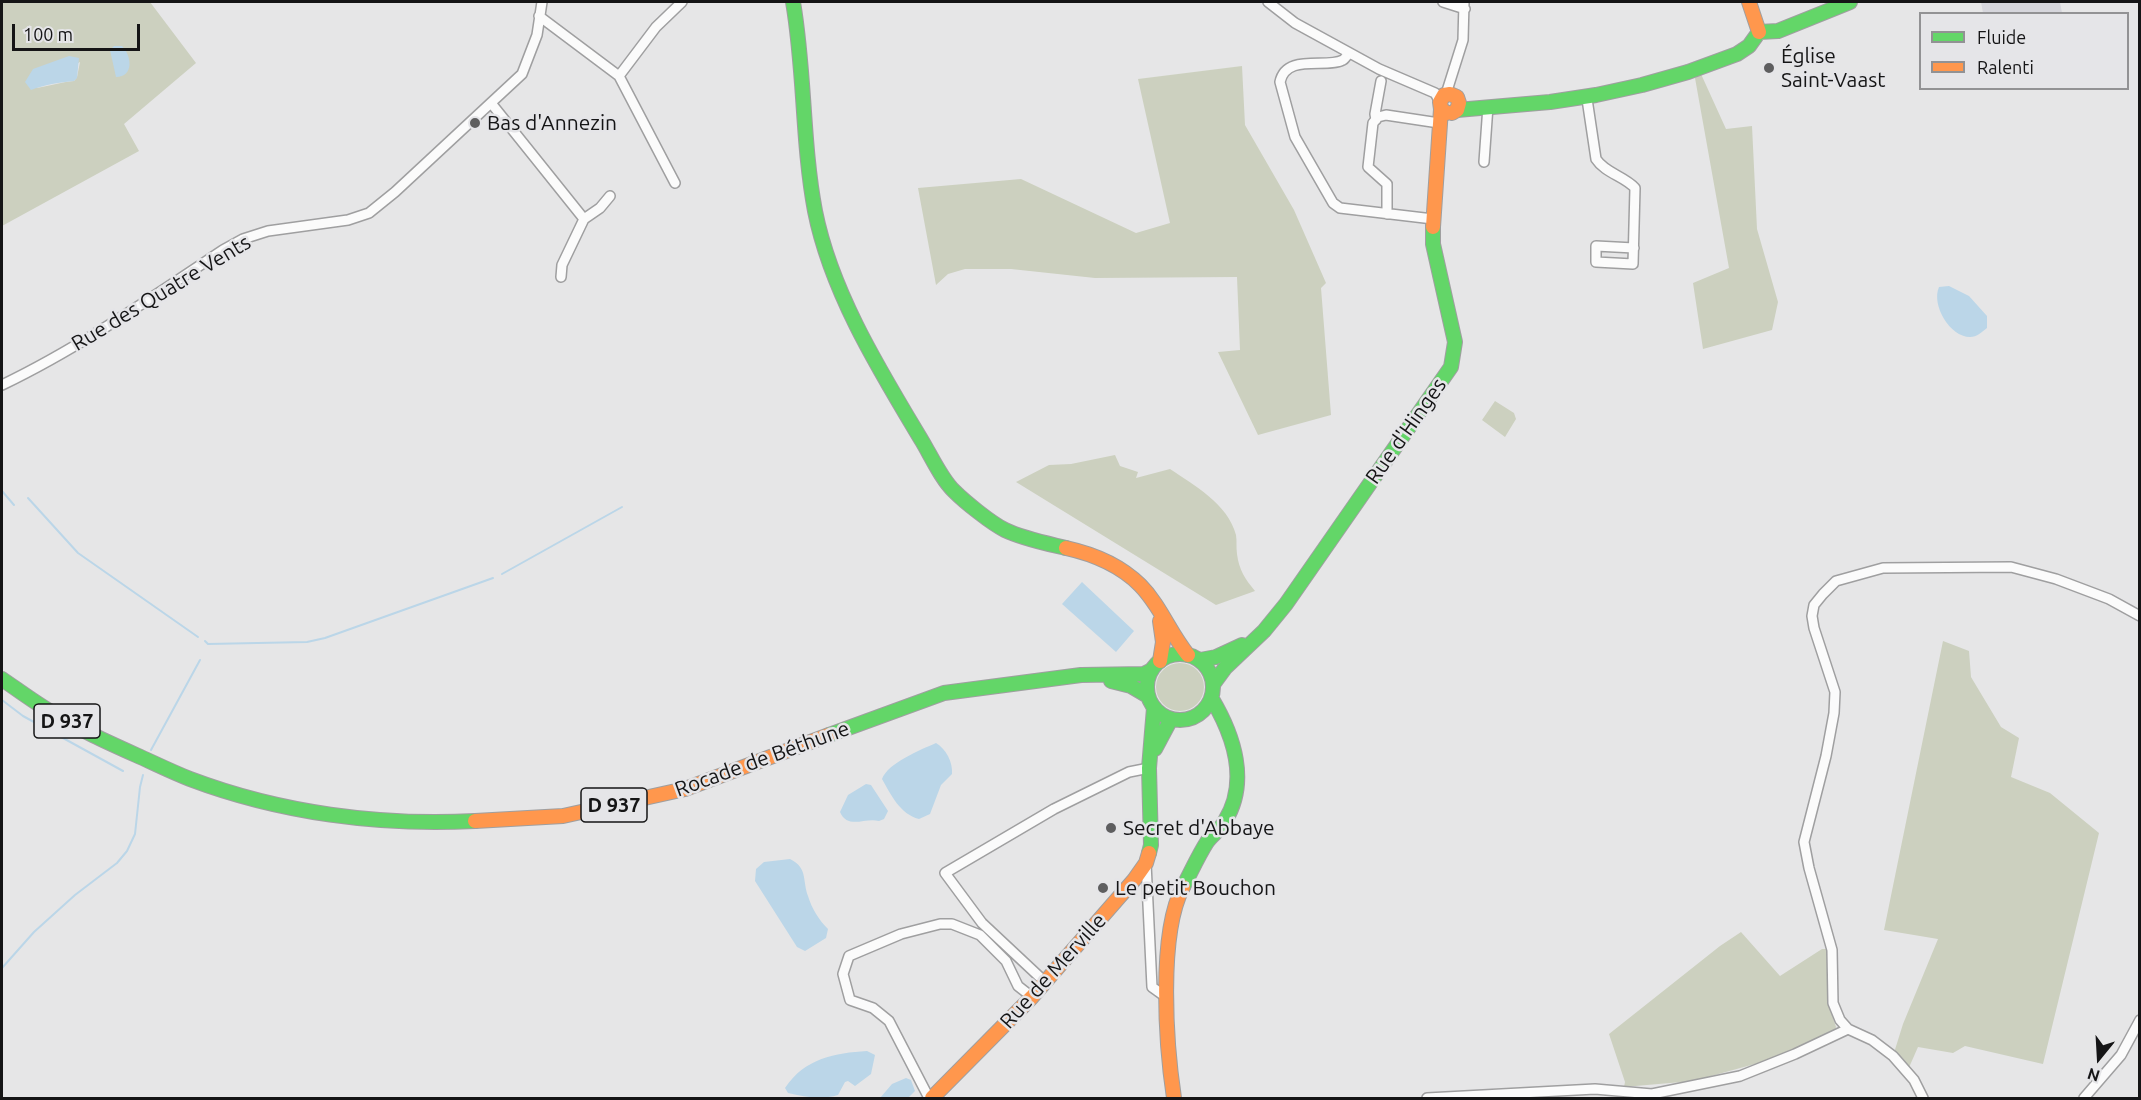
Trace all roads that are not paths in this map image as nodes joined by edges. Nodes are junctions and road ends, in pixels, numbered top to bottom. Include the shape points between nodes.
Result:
1 (542, 2) edge
2 (682, 2) edge
3 (793, 2) edge
4 (1268, 2) edge
5 (1443, 2) edge
6 (1749, 2) edge
7 (1850, 2) edge
8 (1464, 5) edge
9 (539, 16) junction
10 (1759, 32) junction
11 (1349, 53) junction
12 (619, 76) junction
13 (1381, 81) dead end
14 (1587, 99) junction
15 (491, 103) junction
16 (1482, 106) junction
17 (1447, 107) junction
18 (1376, 120) junction
19 (1484, 162) dead end
20 (675, 183) dead end
21 (610, 196) dead end
22 (1386, 214) junction
23 (584, 219) junction
24 (1433, 219) junction
25 (1634, 248) dead end
26 (561, 277) dead end
27 (2, 386) edge
28 (1153, 602) junction
29 (2139, 616) edge
30 (1264, 631) junction
31 (1194, 657) junction
32 (1156, 665) junction
33 (1082, 675) junction
34 (2, 679) edge
35 (1214, 683) junction
36 (1212, 699) junction
37 (1151, 702) junction
38 (1198, 716) junction
39 (1172, 719) junction
40 (1229, 737) junction
41 (1150, 764) junction
42 (1146, 862) junction
43 (1045, 982) junction
44 (1032, 997) junction
45 (1166, 997) junction
46 (2139, 1020) edge
47 (1848, 1029) junction
48 (931, 1098) edge
49 (1174, 1098) edge
50 (1427, 1098) edge
51 (1923, 1098) edge
52 (2084, 1098) edge

1 - 9 street, Rue des Quatre Vents
2 - 12 street via 656,27
3 - 28 main road via 800,33 812,184 825,244 864,341 939,469 952,490 1003,529 1087,553 1115,566 1140,585
4 - 11 street via 1295,23
5 - 8 street
6 - 10 main road
7 - 10 main road via 1778,31
8 - 17 street via 1463,39
9 - 12 street
9 - 15 street, Rue des Quatre Vents via 533,50 522,74
10 - 14 main road via 1740,53 1689,72
11 - 17 street via 1436,90
11 - 22 street via 1343,60 1289,68 1280,82 1295,137 1333,203 1340,208
12 - 20 street
13 - 18 street
14 - 16 main road
14 - 25 street via 1596,159 1635,188
15 - 23 street
15 - 27 street, Rue des Quatre Vents via 369,213 243,239
16 - 17 main road
16 - 19 street
17 - 18 street via 1386,115
17 - 24 main road, Rue d'Hinges
18 - 22 street via 1372,123 1368,167 1388,184
21 - 23 street
22 - 24 street
23 - 26 street via 562,265
24 - 30 main road, Rue d'Hinges via 1433,244 1455,342 1451,367
28 - 31 main road via 1175,639
28 - 32 main road via 1163,634
29 - 47 street via 2056,579 2011,567 1883,568 1836,581 1814,605 1814,628 1835,692 1826,756 1804,842 1832,950 1833,1003 1839,1020
30 - 31 main road, Rue d'Hinges via 1236,649
30 - 35 main road, Rue d'Hinges
31 - 32 main road via 1178,654
31 - 35 main road via 1207,667
32 - 33 main road, Rocade de Béthune / D 937 via 1144,674
32 - 37 main road via 1148,678
33 - 34 main road, Rocade de Béthune / D 937 via 944,693 685,789 563,816 440,823 306,811 190,779 98,738
33 - 37 main road, Rocade de Béthune / D 937 via 1131,686
35 - 36 main road
36 - 38 main road
36 - 40 main road
37 - 39 main road via 1162,715
37 - 41 main road, Rue de Merville
38 - 39 main road
38 - 40 main road via 1213,722
39 - 41 main road, Rue de Merville
40 - 45 main road via 1238,762 1236,797 1225,822 1208,841 1175,902
41 - 42 main road, Rue de Merville via 1152,825
41 - 43 street via 1054,808 945,873 982,923
42 - 43 main road, Rue de Merville
42 - 45 street via 1152,987
43 - 44 main road, Rue de Merville
44 - 48 main road, Rue de Merville
44 - 48 street via 1018,986 1006,961 980,935 952,924 901,934 849,956 843,974 850,1000 873,1008 889,1021
45 - 49 main road
46 - 52 street via 2121,1055
47 - 50 street via 1740,1076 1652,1095 1594,1089
47 - 51 street via 1893,1056 1914,1080

